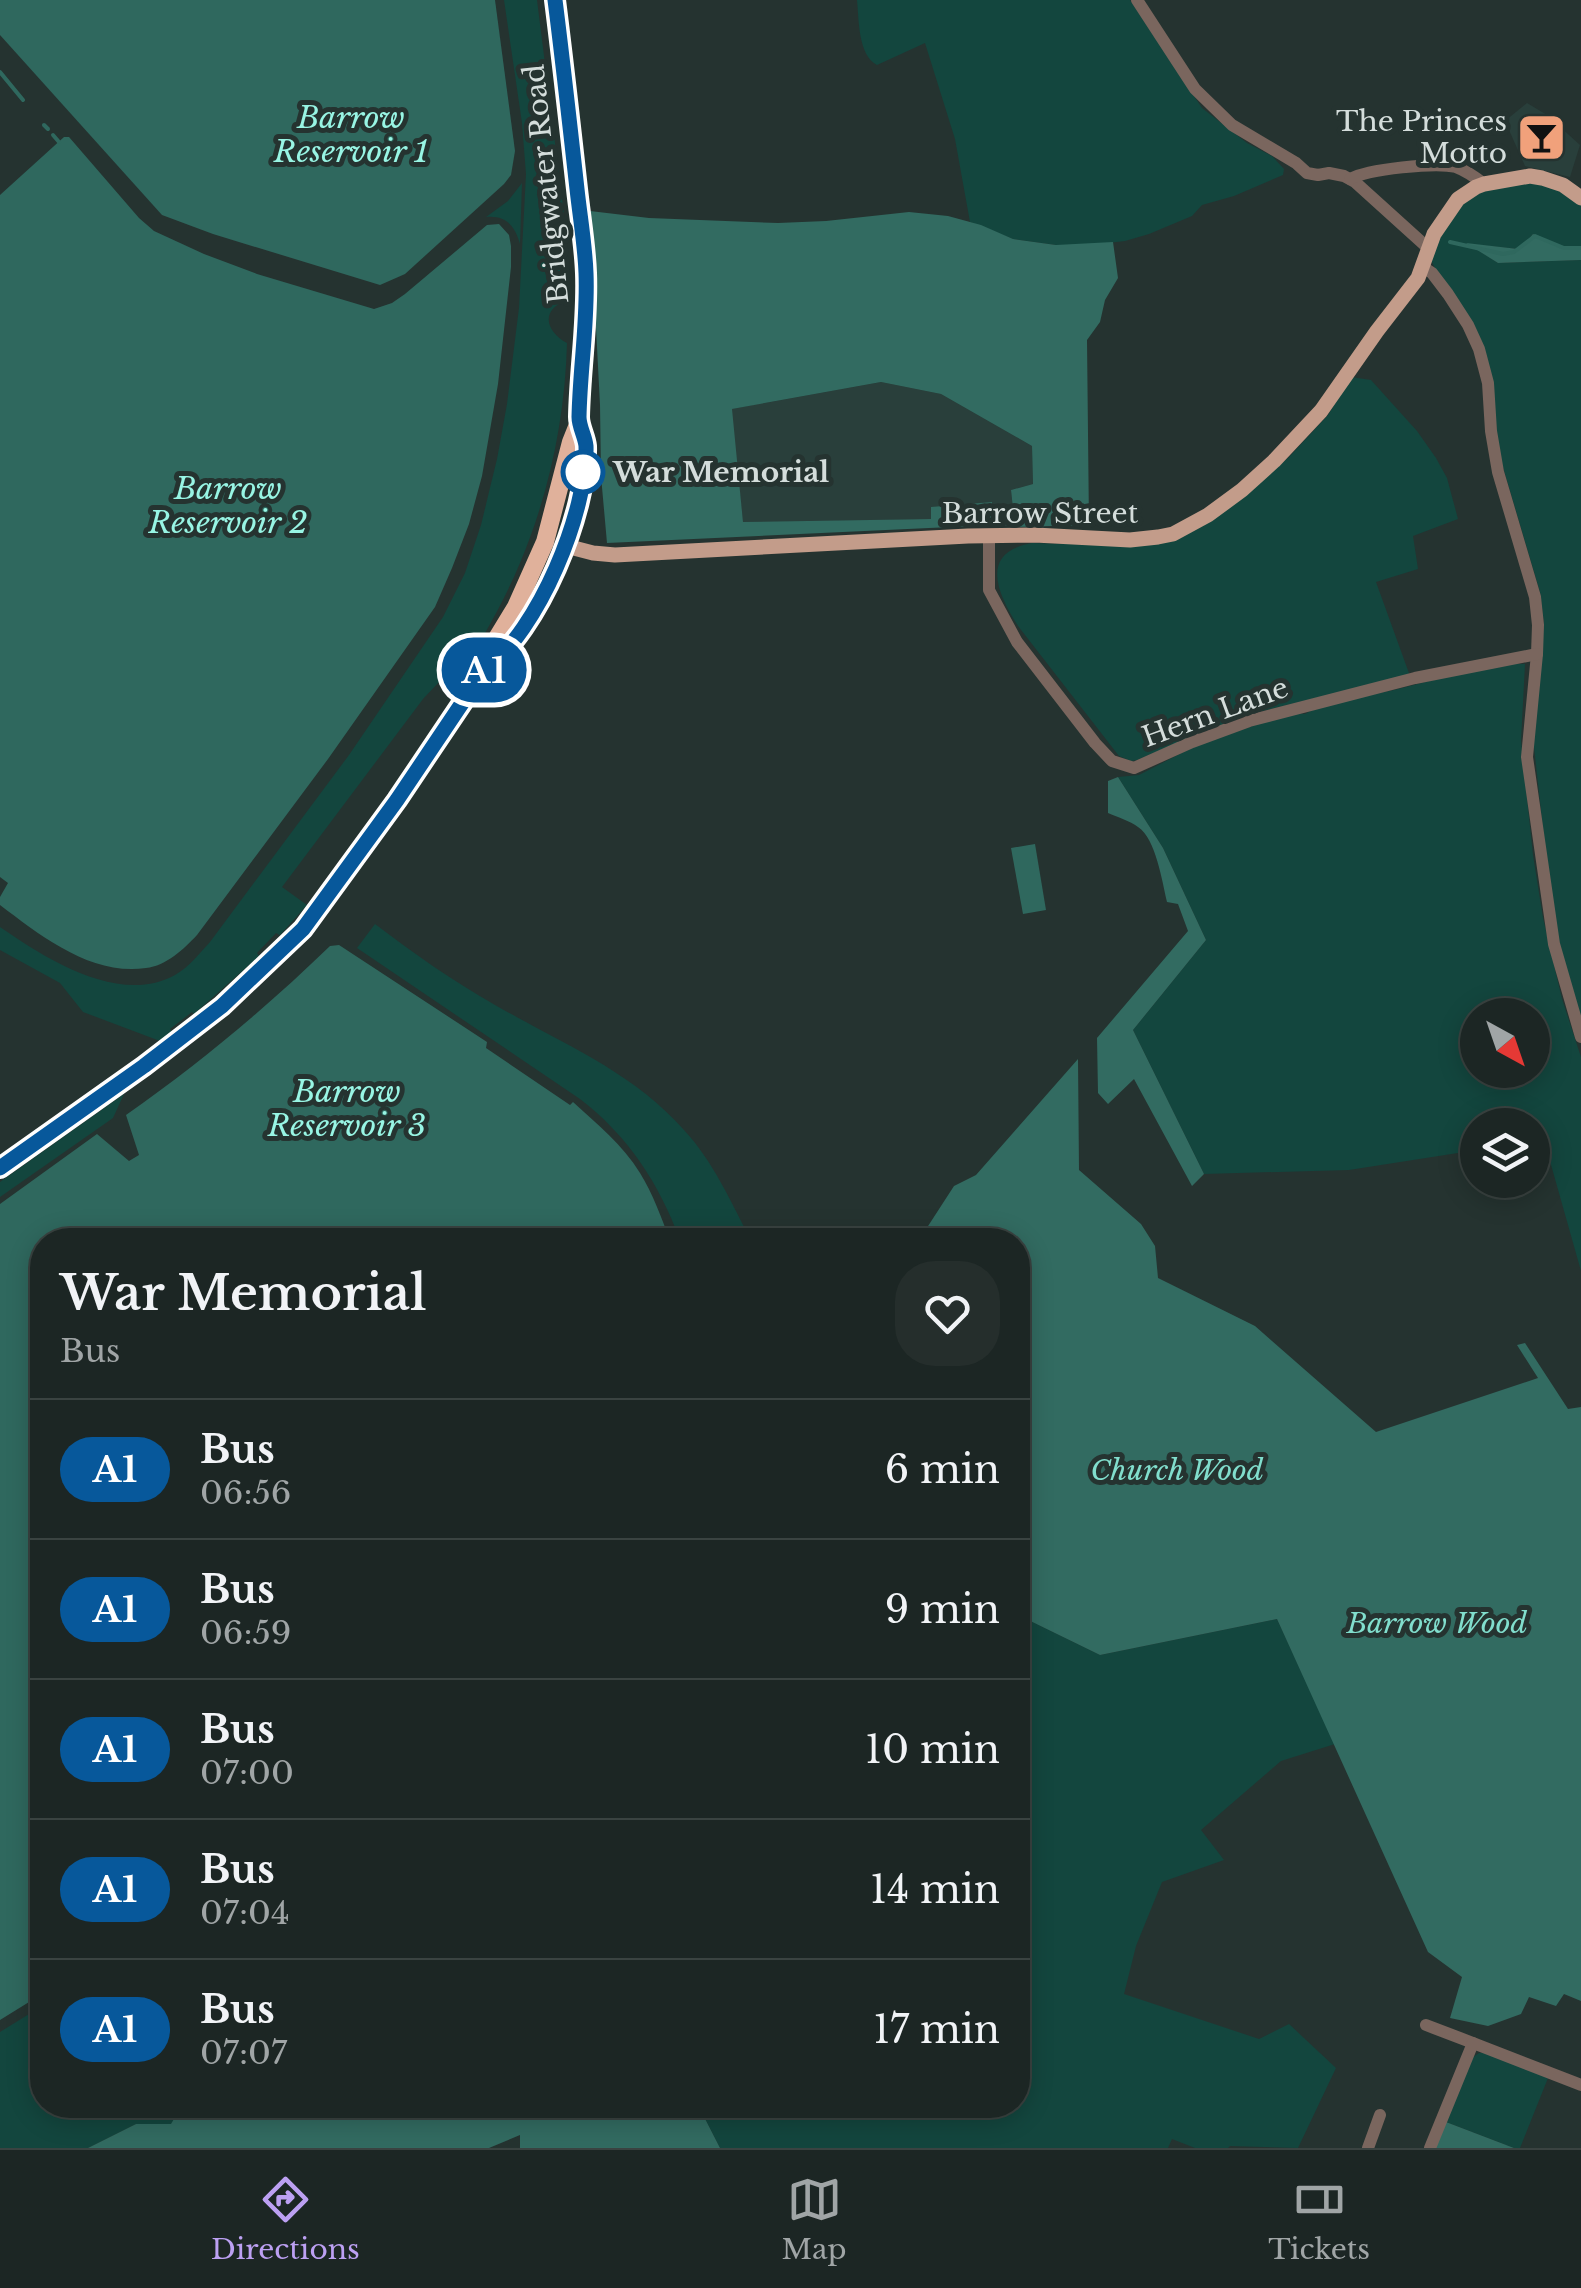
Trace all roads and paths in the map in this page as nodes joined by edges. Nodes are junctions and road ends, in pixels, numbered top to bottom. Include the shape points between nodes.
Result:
1 (555, 0) edge
2 (1138, 0) edge
3 (1350, 179) junction
4 (1484, 184) junction
5 (1581, 198) edge
6 (1428, 248) junction
7 (1423, 267) junction
8 (579, 422) junction
9 (571, 442) junction
10 (552, 522) junction
11 (990, 536) junction
12 (566, 546) junction
13 (528, 581) junction
14 (1537, 654) junction
15 (485, 669) junction
16 (1581, 1037) edge
17 (0, 1168) edge
18 (1426, 2025) dead end
19 (1473, 2043) junction
20 (1581, 2085) edge
21 (1380, 2114) dead end
22 (1368, 2148) edge
23 (1430, 2148) edge

1 - 8 highway, Bridgwater Road via 586,270
2 - 3 street via 1195,89 1232,124 1307,174
3 - 4 street via 1373,170 1453,166
3 - 6 street
4 - 5 main road via 1542,178
4 - 6 main road, Barrow Street via 1458,199
6 - 7 main road, Barrow Street
7 - 11 main road, Barrow Street via 1321,411 1262,472 1208,514 1158,538
7 - 14 street via 1448,294 1479,348 1498,472 1535,598
8 - 9 highway, Bridgwater Road
8 - 12 highway, Bridgwater Road via 586,444
9 - 10 highway, Bridgwater Road
9 - 13 highway
10 - 12 highway
10 - 13 highway, Bridgwater Road
11 - 12 main road, Barrow Street via 615,555
11 - 14 street, Hern Lane via 989,590 1017,642 1094,743 1112,761 1134,768 1267,716
12 - 13 highway via 549,550
12 - 15 highway, Bridgwater Road via 502,658
13 - 15 highway, Bridgwater Road
14 - 16 street via 1527,757 1554,944
15 - 17 highway, Bridgwater Road via 303,929 222,1006
18 - 19 street
19 - 20 street
19 - 23 street
21 - 22 street

